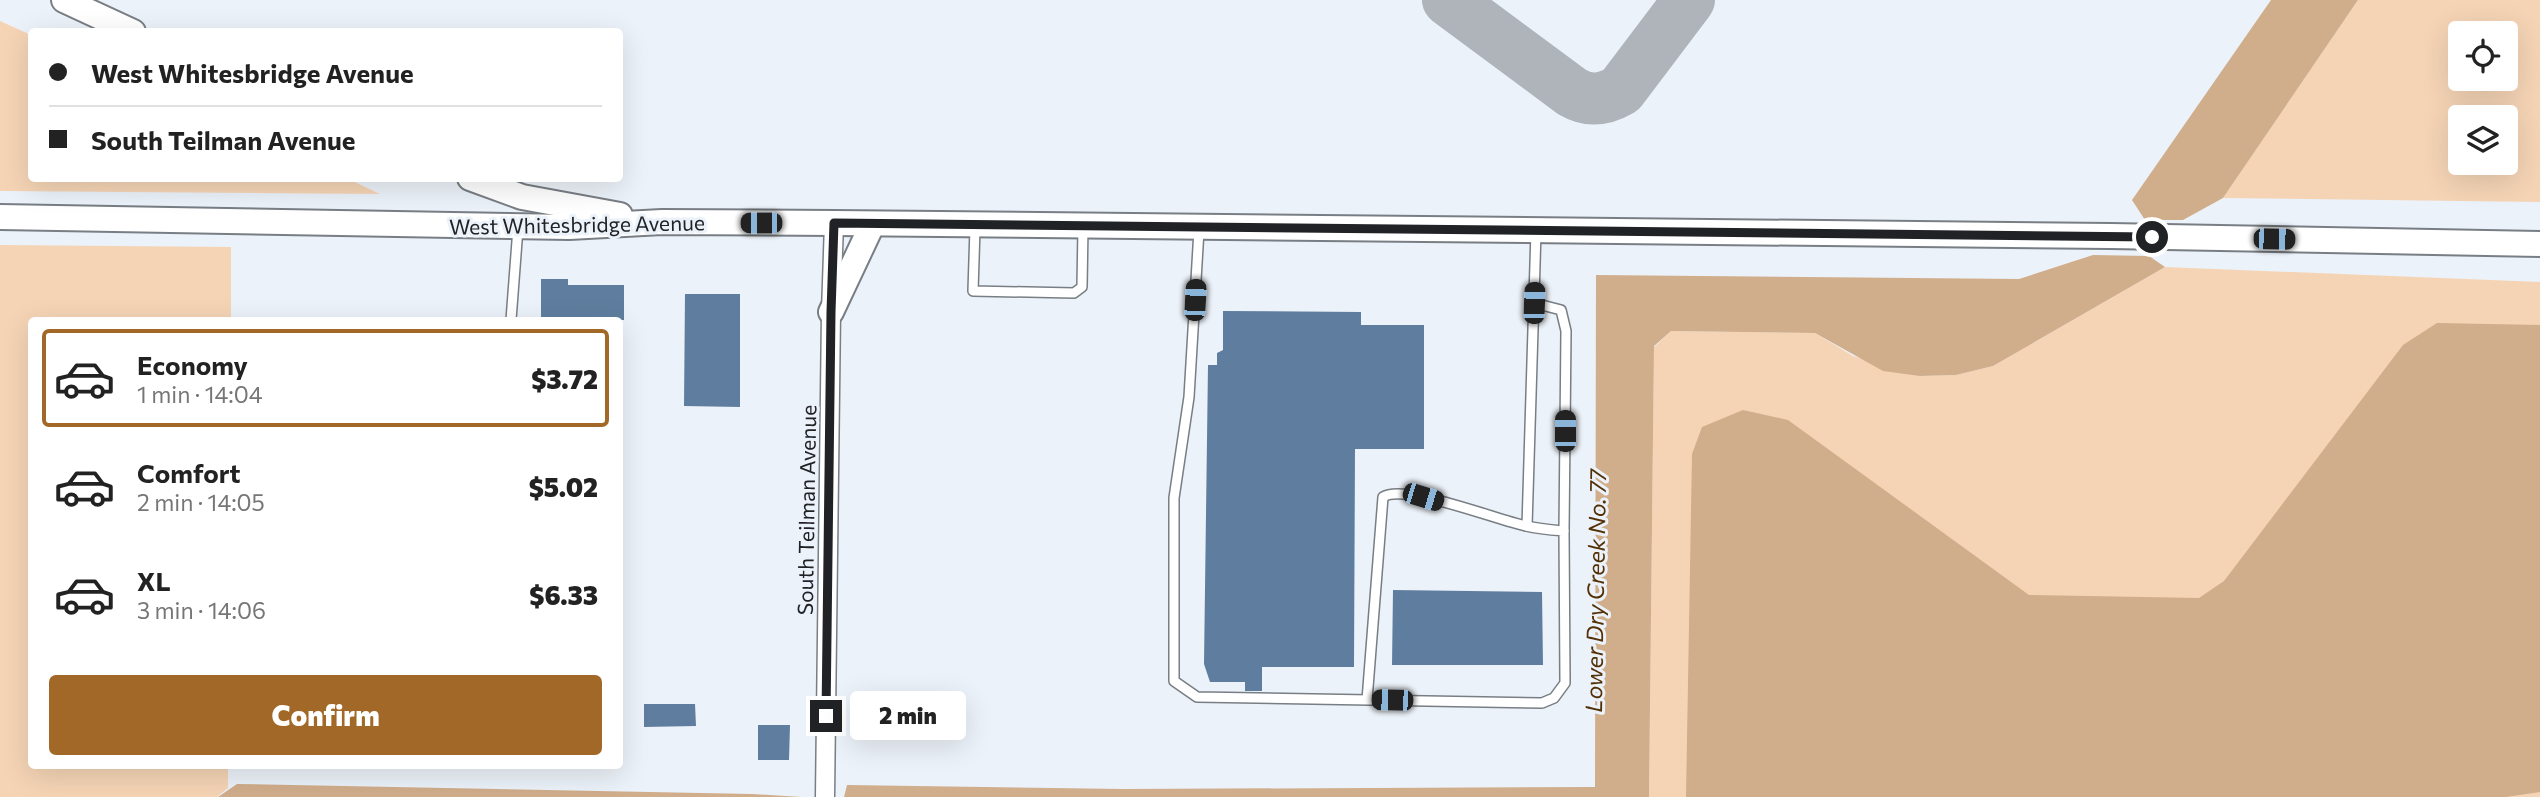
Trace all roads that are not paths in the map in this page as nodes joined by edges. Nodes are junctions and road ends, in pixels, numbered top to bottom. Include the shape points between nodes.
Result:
1 (64, 0) edge
2 (124, 28) edge
3 (481, 182) edge
4 (0, 217) edge
5 (662, 222) junction
6 (834, 223) junction
7 (872, 225) junction
8 (518, 226) junction
9 (975, 226) junction
10 (1083, 227) junction
11 (1199, 228) junction
12 (1536, 230) junction
13 (2540, 244) edge
14 (1534, 303) junction
15 (831, 312) junction
16 (511, 317) edge
17 (1527, 526) junction
18 (1564, 531) junction
19 (1367, 700) junction
20 (825, 797) edge

1 - 2 main road
3 - 5 main road via 522,197
4 - 8 main road, West Whitesbridge Avenue
5 - 6 main road, West Whitesbridge Avenue
5 - 8 main road, West Whitesbridge Avenue
6 - 7 main road, West Whitesbridge Avenue
6 - 15 street, South Teilman Avenue
7 - 9 main road, West Whitesbridge Avenue
7 - 15 main road
8 - 16 lane
9 - 10 main road, West Whitesbridge Avenue
9 - 10 lane via 973,291 1074,293 1082,287
10 - 11 main road, West Whitesbridge Avenue
11 - 12 main road, West Whitesbridge Avenue
11 - 19 lane via 1189,397 1174,498 1174,681 1197,697
12 - 13 main road, West Whitesbridge Avenue
12 - 14 lane
14 - 17 lane
14 - 18 lane via 1560,310 1566,331
15 - 20 street, South Teilman Avenue
17 - 18 lane
17 - 19 lane via 1423,497 1390,492 1383,497
18 - 19 lane via 1565,683 1554,698 1542,703

